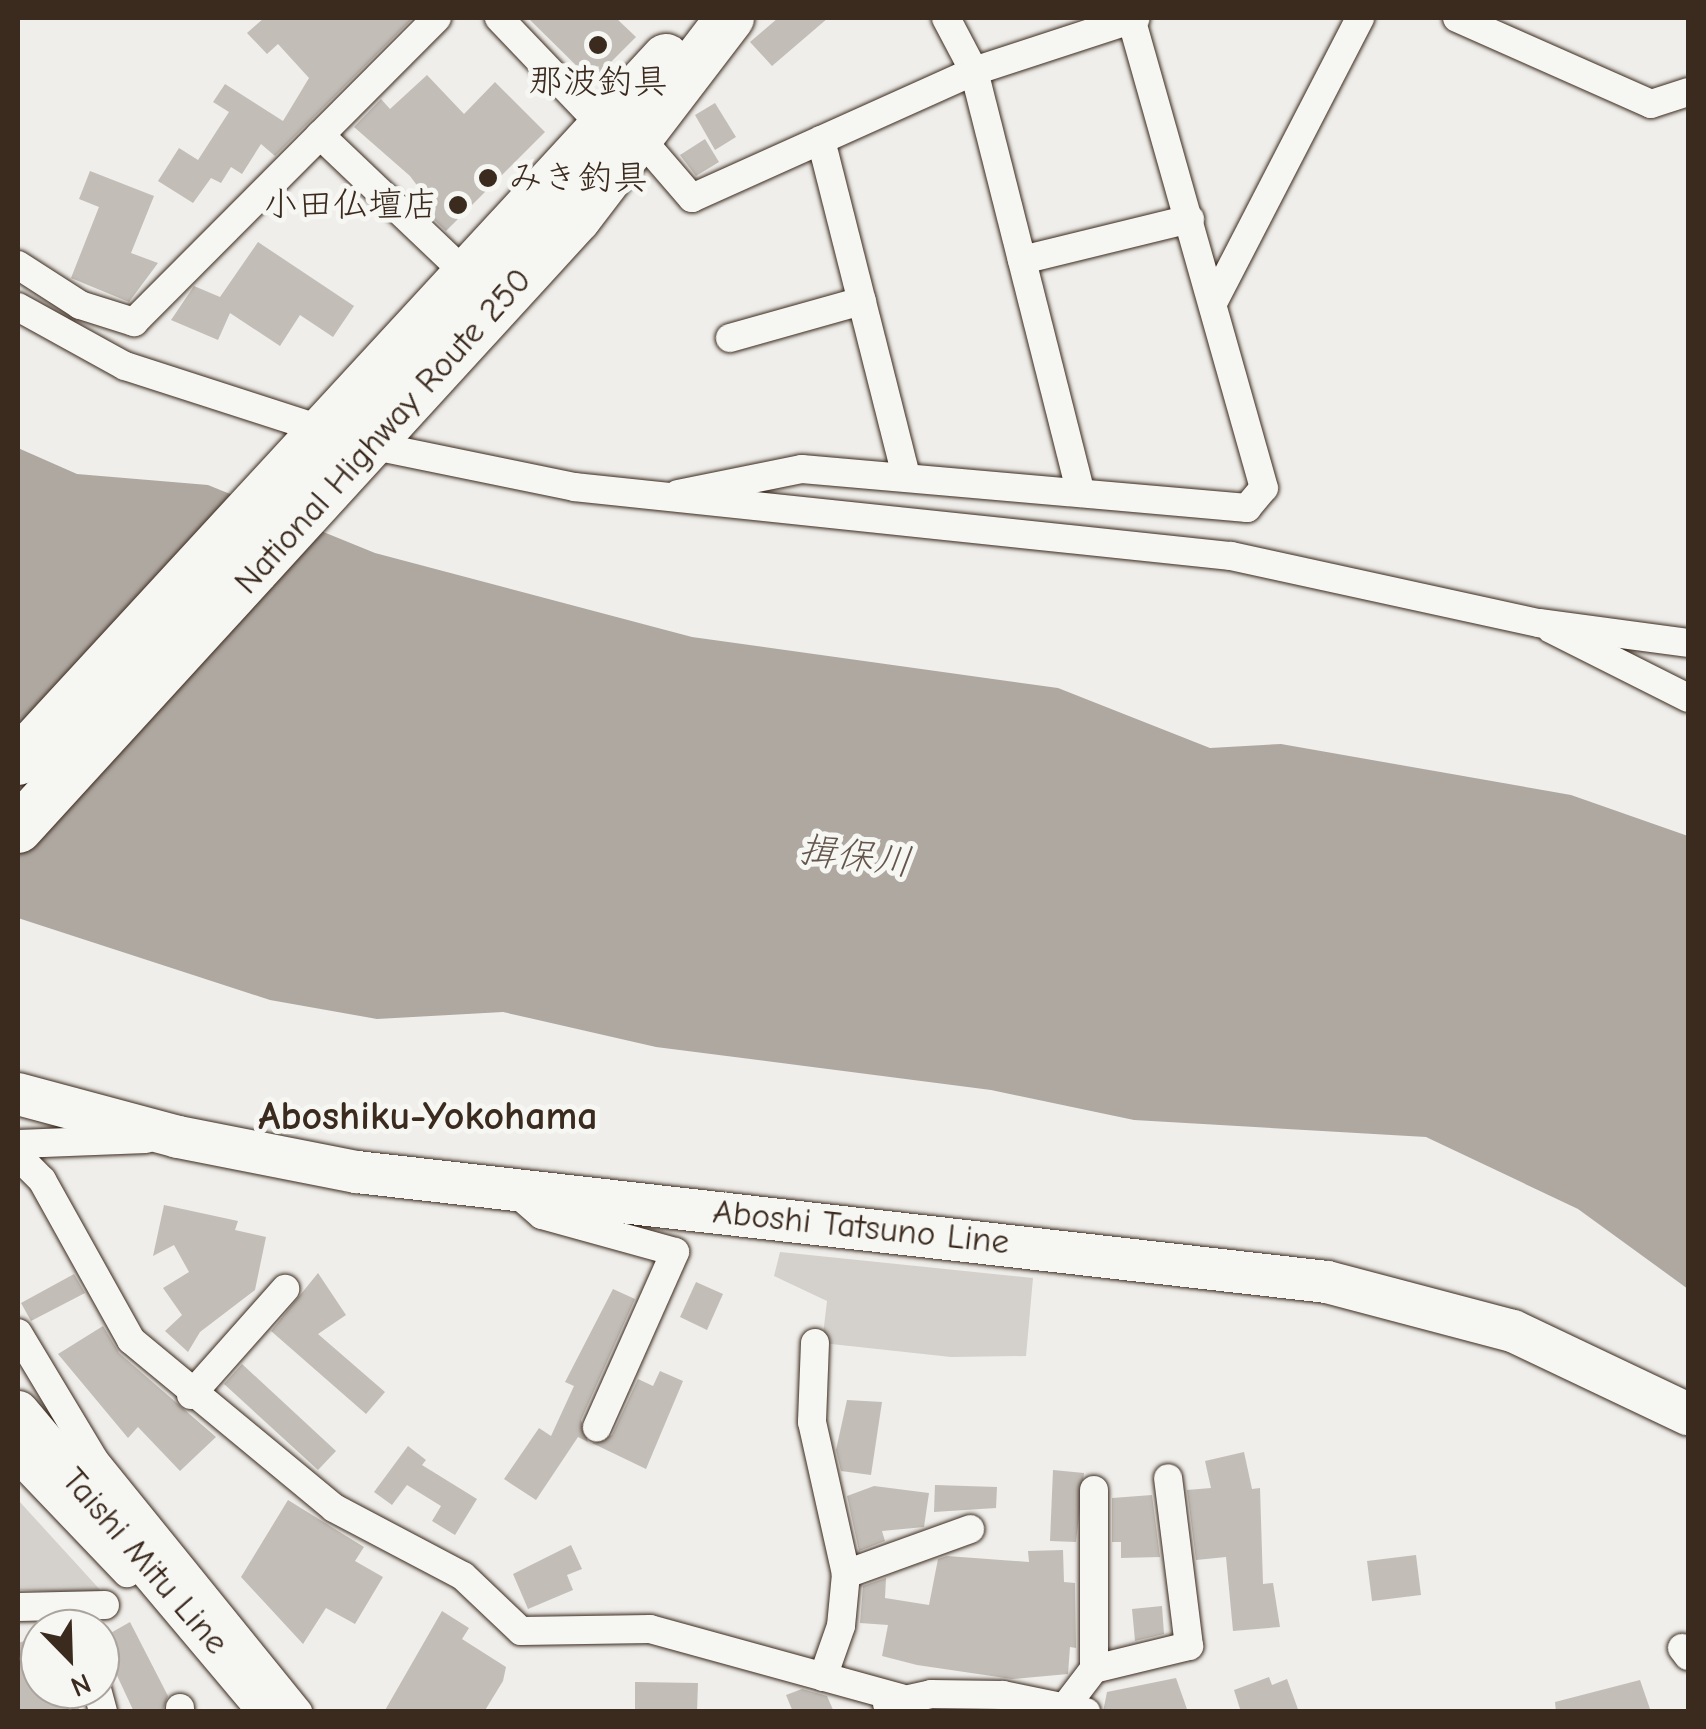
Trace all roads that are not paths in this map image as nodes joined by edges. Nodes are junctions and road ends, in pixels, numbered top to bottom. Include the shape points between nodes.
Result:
1 (437, 18) edge
2 (500, 18) edge
3 (704, 18) edge
4 (730, 18) edge
5 (946, 18) edge
6 (1360, 18) edge
7 (1457, 18) edge
8 (1134, 20) edge
9 (974, 71) junction
10 (1688, 92) edge
11 (623, 134) junction
12 (320, 136) junction
13 (820, 140) junction
14 (1190, 219) junction
15 (1022, 260) junction
16 (18, 265) edge
17 (470, 276) junction
18 (862, 301) junction
19 (1213, 303) junction
20 (18, 307) edge
21 (730, 338) dead end
22 (341, 446) junction
23 (906, 477) junction
24 (1081, 493) junction
25 (646, 500) junction
26 (1538, 623) junction
27 (1688, 643) edge
28 (1688, 698) edge
29 (18, 762) edge
30 (18, 830) edge
31 (18, 1094) edge
32 (178, 1137) junction
33 (18, 1144) edge
34 (18, 1156) edge
35 (513, 1190) junction
36 (285, 1289) dead end
37 (18, 1333) edge
38 (815, 1343) dead end
39 (191, 1395) junction
40 (18, 1412) edge
41 (1688, 1414) edge
42 (596, 1428) dead end
43 (18, 1459) edge
44 (1168, 1478) dead end
45 (1094, 1490) dead end
46 (970, 1529) dead end
47 (846, 1574) junction
48 (105, 1606) dead end
49 (99, 1609) edge
50 (1094, 1669) junction
51 (823, 1677) junction
52 (901, 1698) junction
53 (934, 1703) edge
54 (1077, 1707) edge
55 (245, 1712) edge
56 (271, 1712) edge
57 (298, 1712) edge
58 (871, 1712) edge

1 - 12 street
2 - 11 street
3 - 11 highway, National Highway Route 250
4 - 11 highway, National Highway Route 250
5 - 9 street
6 - 19 street
7 - 10 street via 1652,104
8 - 9 street
8 - 14 street
9 - 13 street
9 - 15 street
11 - 13 street via 692,198
11 - 17 highway, National Highway Route 250
11 - 22 highway, National Highway Route 250
12 - 16 street via 134,322 80,305
12 - 17 street
13 - 18 street
14 - 15 street
14 - 19 street
15 - 24 street
17 - 22 highway, National Highway Route 250
18 - 21 street
18 - 23 street
19 - 24 street via 1264,488 1248,508
20 - 22 street via 125,366
22 - 25 street
22 - 29 highway, National Highway Route 250
22 - 30 highway, National Highway Route 250
23 - 24 street
23 - 25 street via 802,469
25 - 26 street via 1231,556
26 - 27 street
26 - 28 street
31 - 32 main road, Aboshi Tatsuno Line
32 - 33 street
32 - 35 main road, Aboshi Tatsuno Line via 357,1172
34 - 39 street via 42,1180 131,1340
35 - 41 main road, Aboshi Tatsuno Line via 1327,1282 1512,1331
35 - 42 street via 542,1215 675,1252
36 - 39 street
37 - 57 street via 96,1461
38 - 47 street via 812,1422
39 - 51 street via 334,1508 463,1576 522,1631 650,1629
40 - 56 main road, Taishi Mitu Line
43 - 55 street
44 - 50 street via 1188,1646
45 - 50 street
46 - 47 street
47 - 51 street via 841,1626
48 - 49 street
50 - 54 street
51 - 52 street
52 - 53 street
52 - 58 street
53 - 54 street

